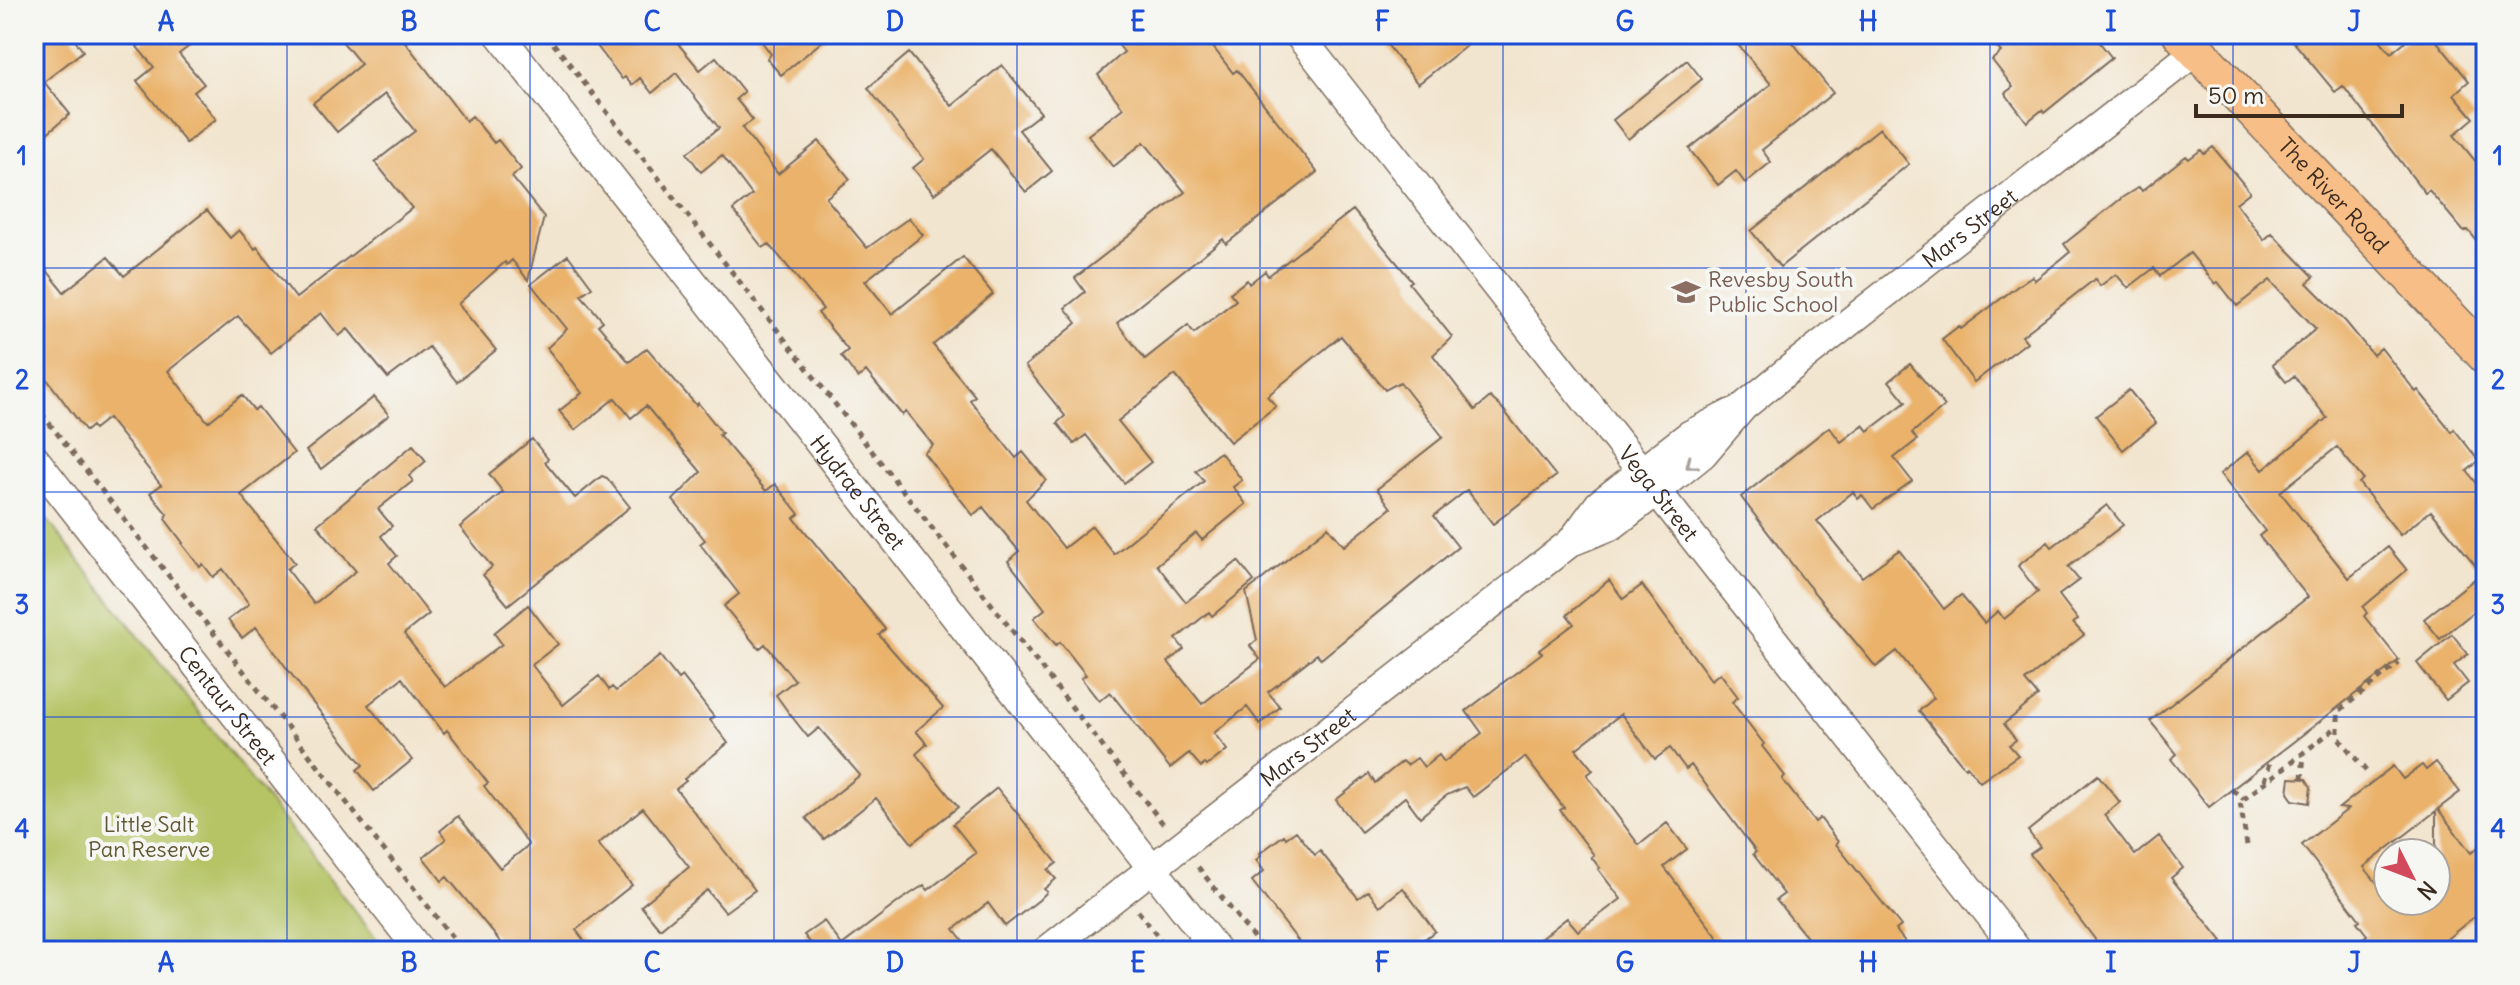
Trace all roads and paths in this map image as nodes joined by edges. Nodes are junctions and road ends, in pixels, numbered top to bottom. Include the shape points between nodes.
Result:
1 (499, 34) edge
2 (546, 34) edge
3 (1298, 34) edge
4 (2189, 42) edge
5 (2486, 356) edge
6 (34, 404) edge
7 (34, 458) edge
8 (1649, 481) junction
9 (2399, 663) dead end
10 (2338, 726) junction
11 (2304, 752) junction
12 (2271, 759) dead end
13 (2366, 771) dead end
14 (2302, 779) dead end
15 (2265, 783) junction
16 (2232, 790) dead end
17 (2244, 799) junction
18 (1181, 845) junction
19 (2247, 845) dead end
20 (1152, 868) junction
21 (420, 951) edge
22 (463, 951) edge
23 (1046, 951) edge
24 (1217, 951) edge
25 (1264, 951) edge
26 (2018, 951) edge

1 - 20 street, Hydrae Street
2 - 18 path
3 - 8 street, Vega Street
4 - 5 main road, The River Road
4 - 8 street, Mars Street via 1743,407 1703,454
6 - 22 path
7 - 21 street, Centaur Street
8 - 18 street, Mars Street via 1613,525 1571,542
8 - 26 street, Vega Street
9 - 10 path via 2338,712
10 - 11 path
10 - 13 path via 2338,737
11 - 14 path
11 - 15 path
12 - 15 path
15 - 17 path
16 - 17 path
17 - 19 path via 2240,802
18 - 20 street, Mars Street
18 - 25 path
20 - 23 street, Mars Street
20 - 24 street, Hydrae Street

